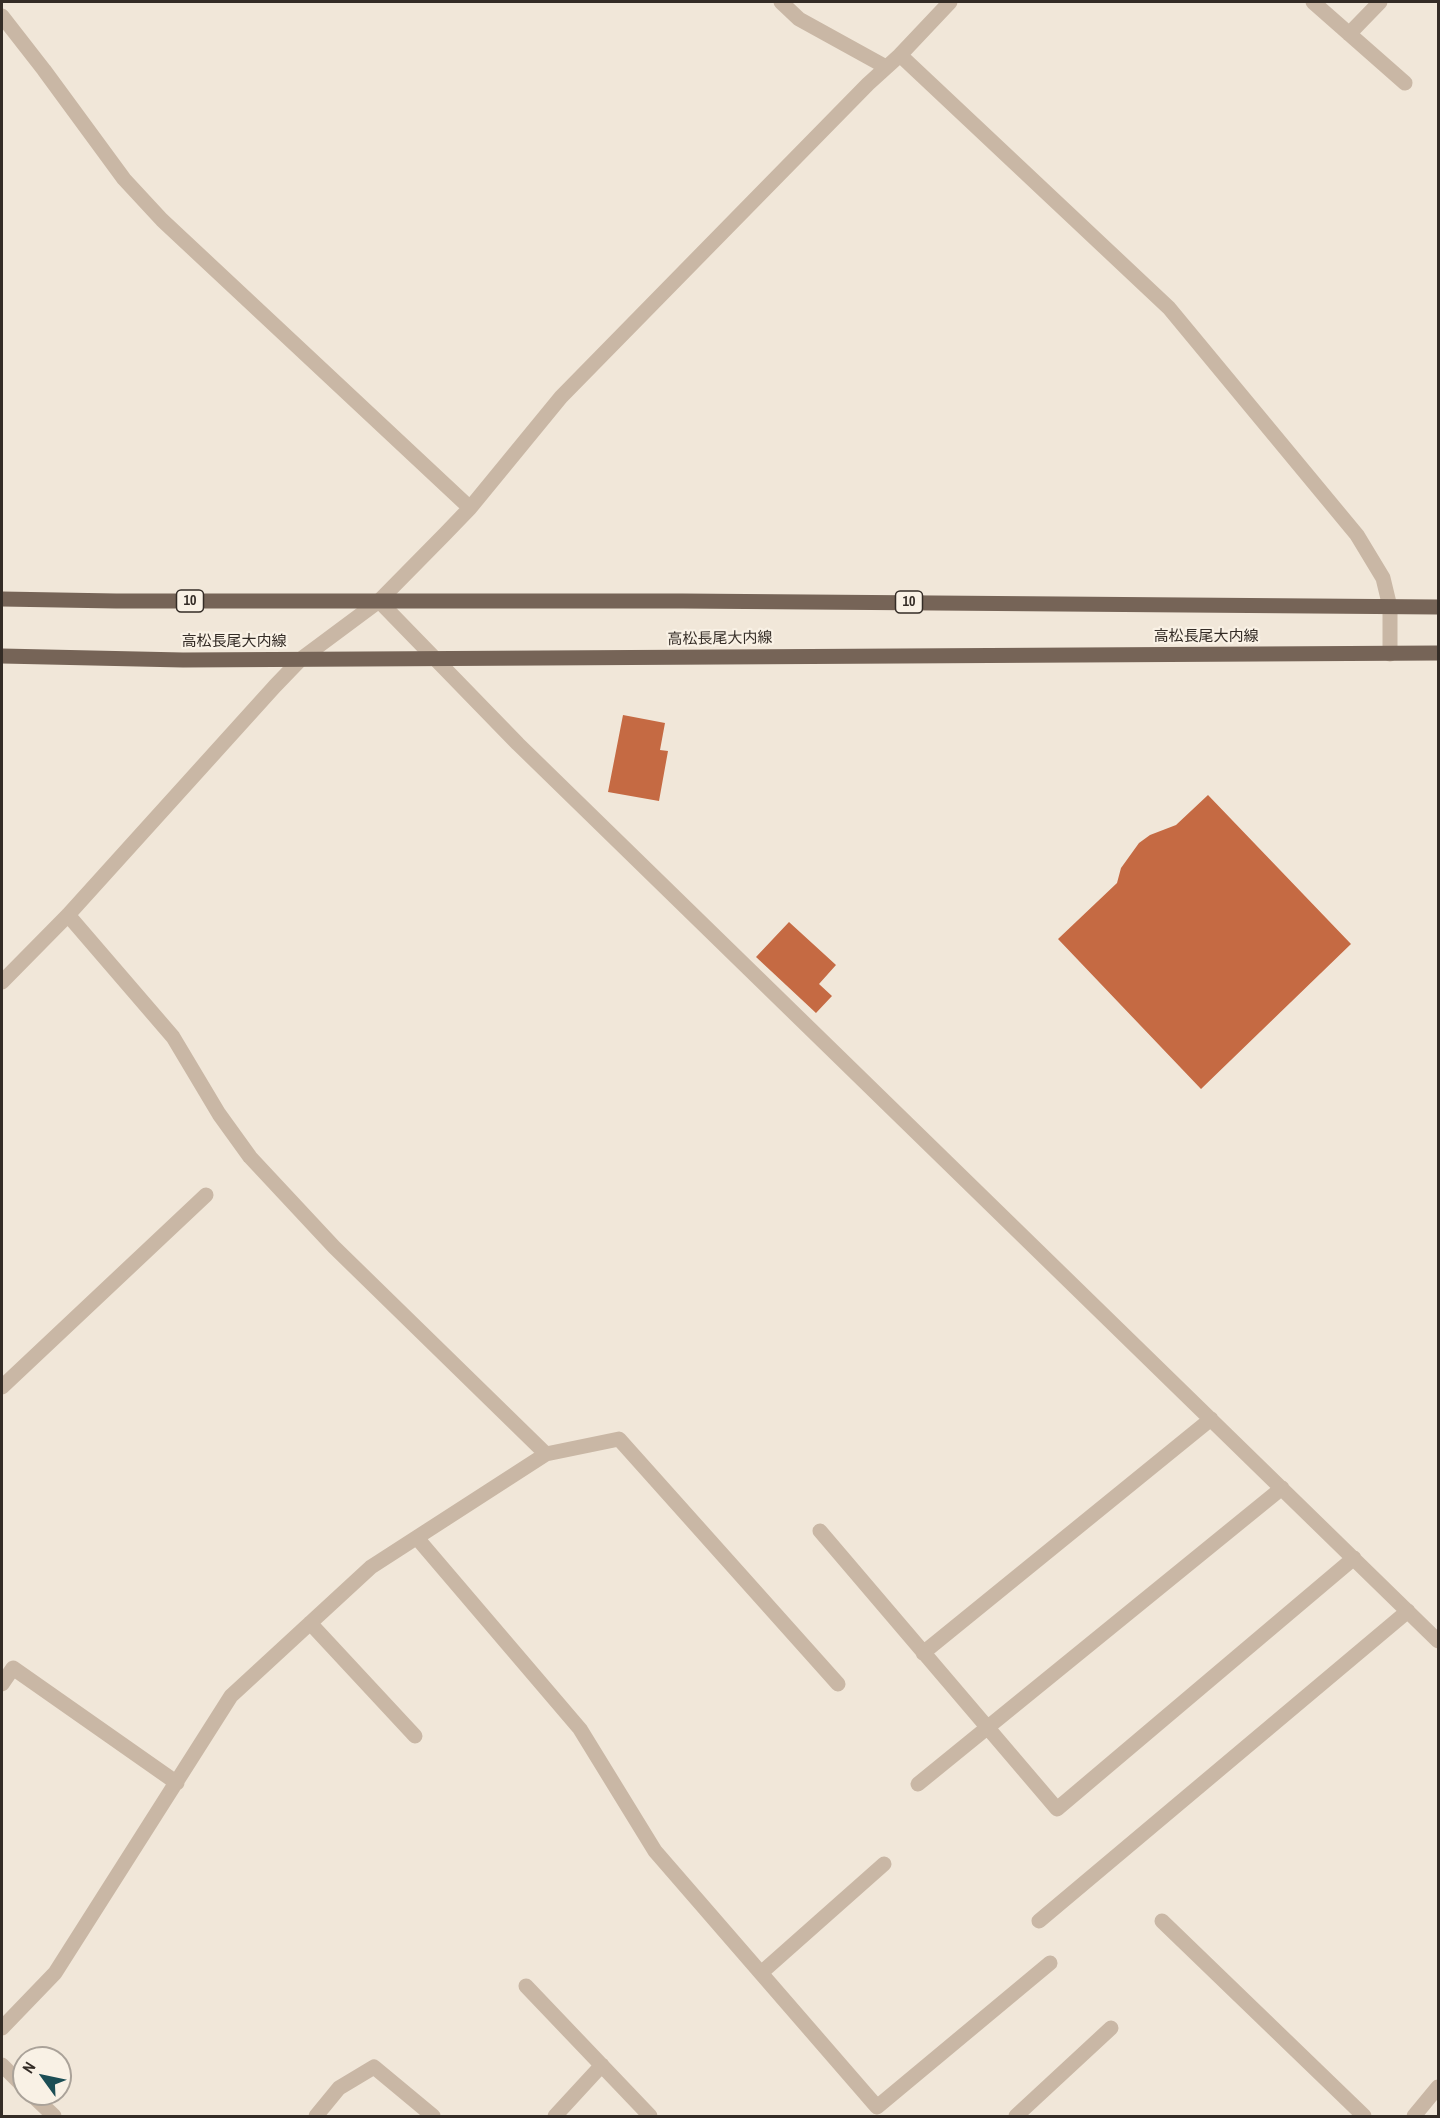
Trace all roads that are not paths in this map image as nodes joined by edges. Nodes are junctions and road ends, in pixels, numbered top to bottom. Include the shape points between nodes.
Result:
1 (781, 2) edge
2 (950, 2) edge
3 (1313, 2) edge
4 (1380, 2) edge
5 (2, 16) edge
6 (1349, 34) junction
7 (900, 55) junction
8 (886, 67) junction
9 (1405, 83) dead end
10 (470, 508) junction
11 (2, 599) edge
12 (379, 601) junction
13 (1390, 607) junction
14 (1438, 607) edge
15 (1438, 653) edge
16 (1390, 654) junction
17 (2, 656) edge
18 (301, 659) junction
19 (434, 659) junction
20 (68, 915) junction
21 (2, 982) edge
22 (206, 1195) dead end
23 (2, 1387) edge
24 (1211, 1419) junction
25 (546, 1454) junction
26 (1282, 1488) junction
27 (820, 1531) dead end
28 (417, 1538) junction
29 (1353, 1558) junction
30 (1408, 1611) junction
31 (310, 1623) junction
32 (1438, 1641) edge
33 (923, 1653) junction
34 (2, 1684) edge
35 (838, 1684) dead end
36 (987, 1728) junction
37 (415, 1736) dead end
38 (177, 1783) junction
39 (918, 1784) dead end
40 (884, 1864) dead end
41 (1039, 1921) dead end
42 (1162, 1921) dead end
43 (1050, 1963) dead end
44 (760, 1973) junction
45 (525, 1986) dead end
46 (2, 2028) edge
47 (1111, 2028) dead end
48 (602, 2065) junction
49 (1438, 2087) edge
50 (316, 2116) edge
51 (433, 2116) edge
52 (555, 2116) edge
53 (650, 2116) edge
54 (1017, 2116) edge
55 (1364, 2116) edge
56 (1414, 2116) edge

1 - 8 street via 799,19
2 - 7 street
3 - 6 street
4 - 6 street
5 - 10 street via 124,179 162,220
6 - 9 street
7 - 8 street
7 - 13 street via 1169,308 1357,535 1383,578
8 - 10 street via 561,397
10 - 12 street
11 - 12 main road, 10
12 - 13 main road, 10
12 - 18 street
12 - 19 street
13 - 14 main road, 10
13 - 16 street
15 - 16 main road, 高松長尾大内線
16 - 19 main road, 高松長尾大内線
17 - 18 main road, 高松長尾大内線
18 - 19 main road, 高松長尾大内線
18 - 20 street
19 - 24 street
20 - 21 street
20 - 25 street via 174,1037 219,1114 250,1156 334,1247
22 - 23 street
24 - 26 street
24 - 33 street
25 - 28 street
25 - 35 street via 619,1439
26 - 29 street
26 - 36 street
27 - 33 street
28 - 31 street via 371,1567
28 - 44 street via 580,1729 655,1851
29 - 30 street
29 - 36 street via 1057,1809
30 - 32 street
30 - 41 street
31 - 37 street
31 - 38 street via 231,1696
33 - 36 street
34 - 38 street via 13,1668
36 - 39 street
38 - 46 street via 55,1973
40 - 44 street
42 - 55 street
43 - 44 street via 877,2107
45 - 48 street
47 - 54 street
48 - 52 street
48 - 53 street
49 - 56 street
50 - 51 street via 339,2088 374,2067

